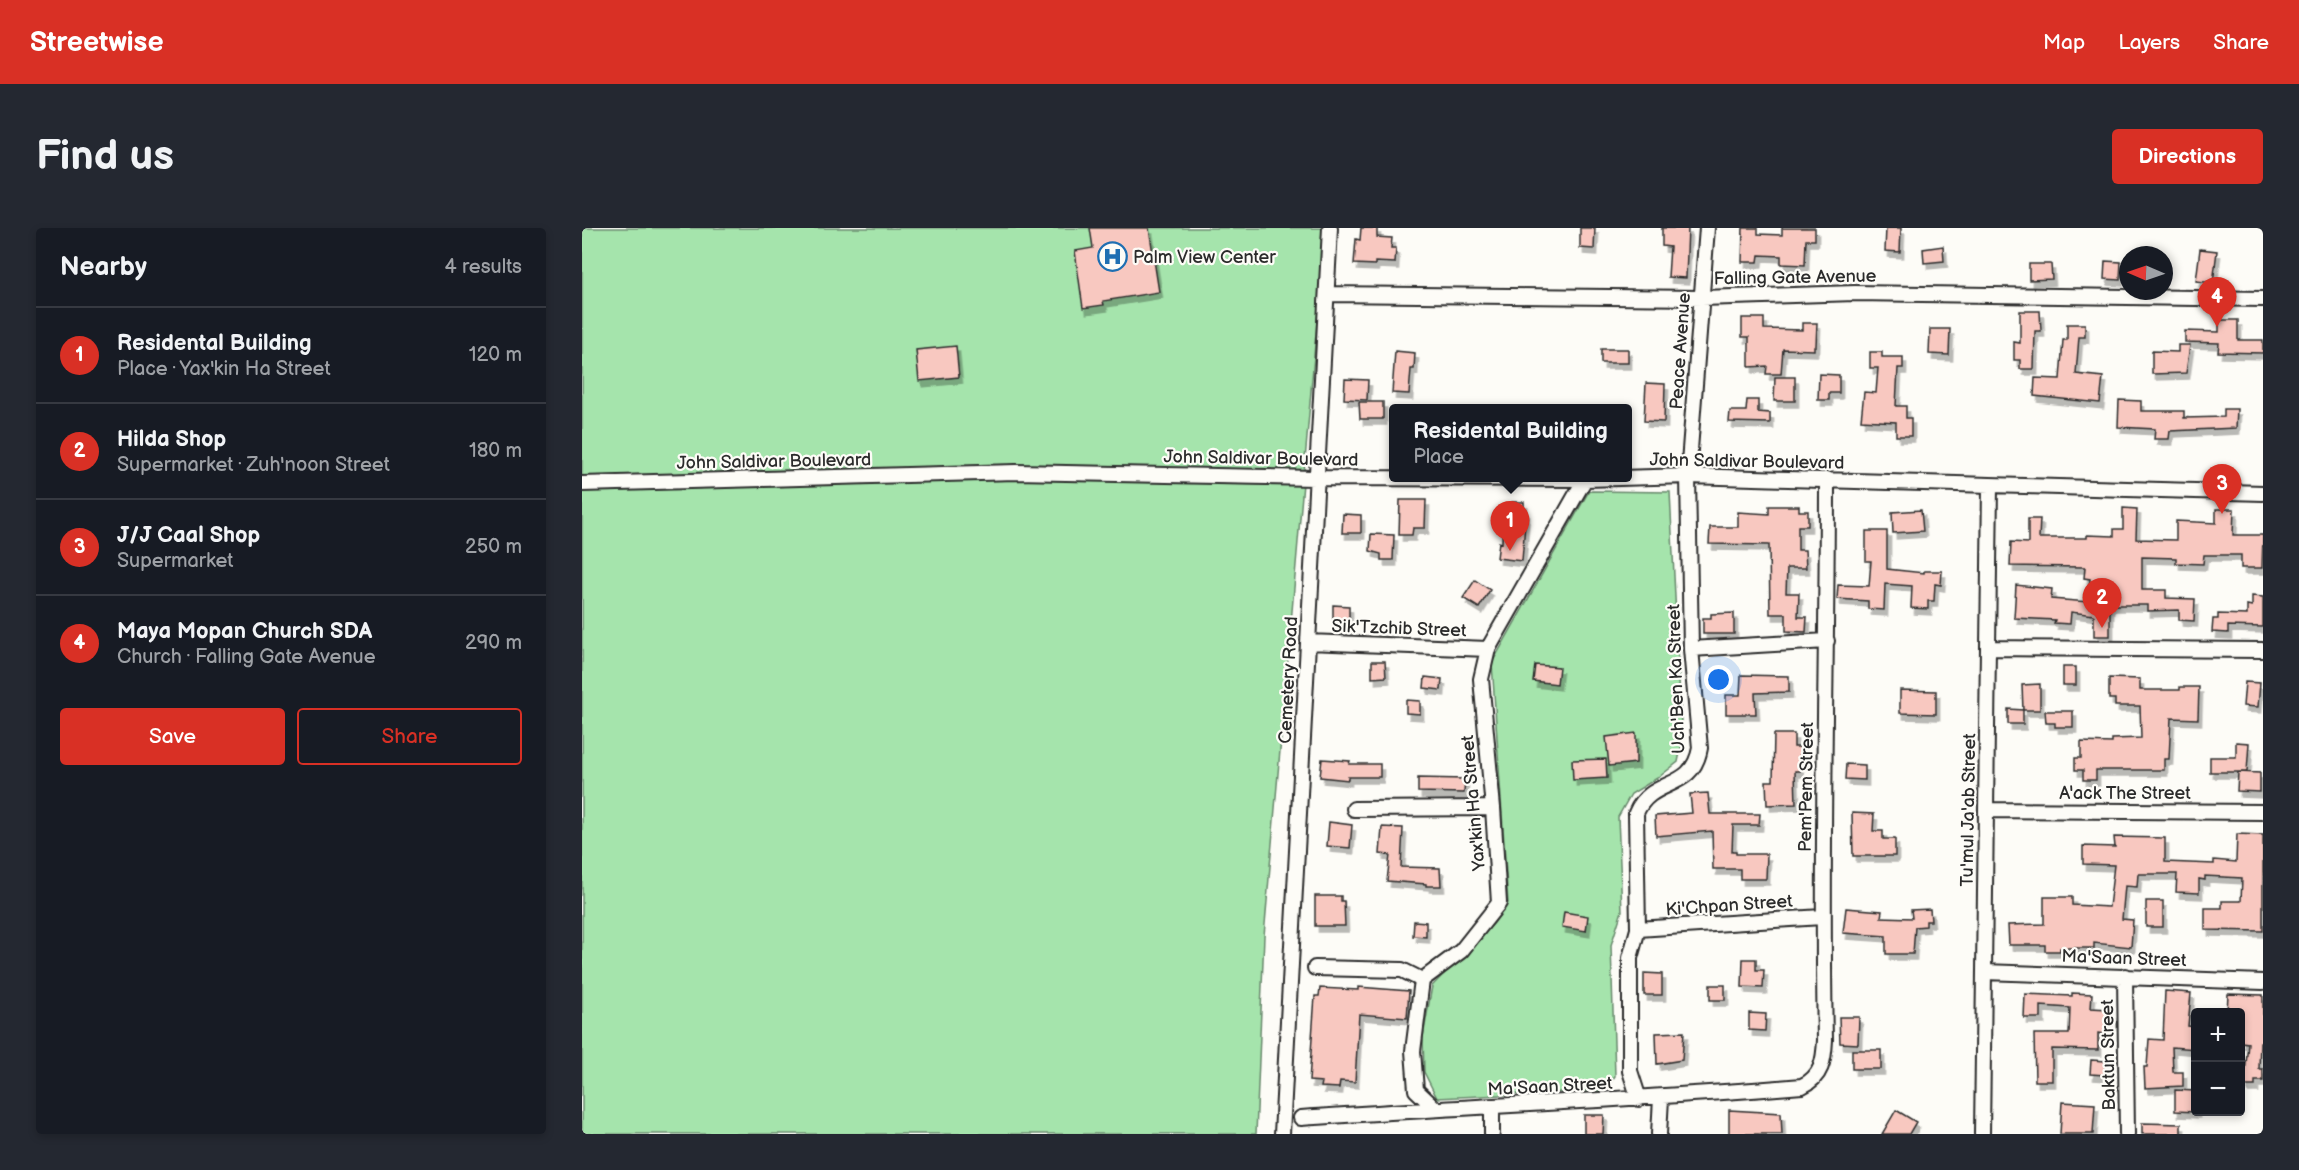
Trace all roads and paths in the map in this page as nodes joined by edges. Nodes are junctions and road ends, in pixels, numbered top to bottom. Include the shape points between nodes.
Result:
1 (1330, 228) edge
2 (1707, 228) edge
3 (1327, 294) junction
4 (1702, 298) junction
5 (2263, 299) edge
6 (1688, 476) junction
7 (1316, 478) junction
8 (1389, 478) edge
9 (1632, 478) edge
10 (1827, 479) junction
11 (1584, 482) edge
12 (582, 484) edge
13 (1990, 486) junction
14 (2263, 493) edge
15 (1827, 641) junction
16 (1308, 642) junction
17 (1988, 648) junction
18 (1488, 649) junction
19 (1691, 649) junction
20 (2263, 650) edge
21 (1493, 808) junction
22 (1354, 809) dead end
23 (1987, 810) junction
24 (2263, 812) edge
25 (1822, 917) junction
26 (1638, 929) junction
27 (1315, 968) dead end
28 (1984, 972) junction
29 (2125, 976) junction
30 (1422, 980) junction
31 (2263, 982) edge
32 (1802, 1086) joint
33 (1661, 1098) junction
34 (1639, 1099) junction
35 (1492, 1107) junction
36 (1435, 1108) junction
37 (1301, 1118) dead end
38 (1282, 1134) edge
39 (1492, 1134) edge
40 (1659, 1134) edge
41 (1983, 1134) edge
42 (2127, 1134) edge

1 - 3 street, Cemetery Road
2 - 4 street, Peace Avenue
3 - 4 street, Falling Gate Avenue
3 - 7 street, Cemetery Road
4 - 5 street, Falling Gate Avenue via 1855,293
4 - 6 street, Peace Avenue
6 - 9 street, John Saldivar Boulevard
6 - 10 street, John Saldivar Boulevard
6 - 19 street, Uch'Ben Ka Street
7 - 8 street, John Saldivar Boulevard
7 - 12 street, John Saldivar Boulevard via 1016,472
7 - 16 street, Cemetery Road
10 - 13 street, John Saldivar Boulevard
10 - 15 street, Pem'Pem Street
11 - 18 street, Yax'kin Ha Street
13 - 14 street, John Saldivar Boulevard
13 - 17 street, Tu'mul Ja'ab Street
15 - 19 street
15 - 25 street, Pem'Pem Street
16 - 18 street, Sik'Tzchib Street
16 - 38 street, Cemetery Road
17 - 20 street
17 - 23 street, Tu'mul Ja'ab Street
18 - 21 street, Yax'kin Ha Street via 1481,679
19 - 26 street, Uch'Ben Ka Street via 1698,761 1686,776 1645,798 1636,813
21 - 22 street
21 - 30 street, Yax'kin Ha Street via 1499,903 1461,951
23 - 24 street, A'ack The Street
23 - 28 street, Tu'mul Ja'ab Street
25 - 26 street, Ki'Chpan Street
25 - 32 street, Pem'Pem Street via 1824,1059 1819,1073
26 - 34 street, Uch'Ben Ka Street via 1630,958 1630,1071
27 - 30 street via 1402,970
28 - 29 street, Ma'Saan Street
28 - 41 street, Tu'mul Ja'ab Street
29 - 31 street, Ma'Saan Street
29 - 42 street, Baktun Street
30 - 36 street via 1413,1051 1416,1090
32 - 33 street, Ma'Saan Street
33 - 34 street, Ma'Saan Street
33 - 40 street
34 - 35 street, Ma'Saan Street
35 - 36 street, Ma'Saan Street
35 - 39 street
36 - 37 street, Ma'Saan Street

